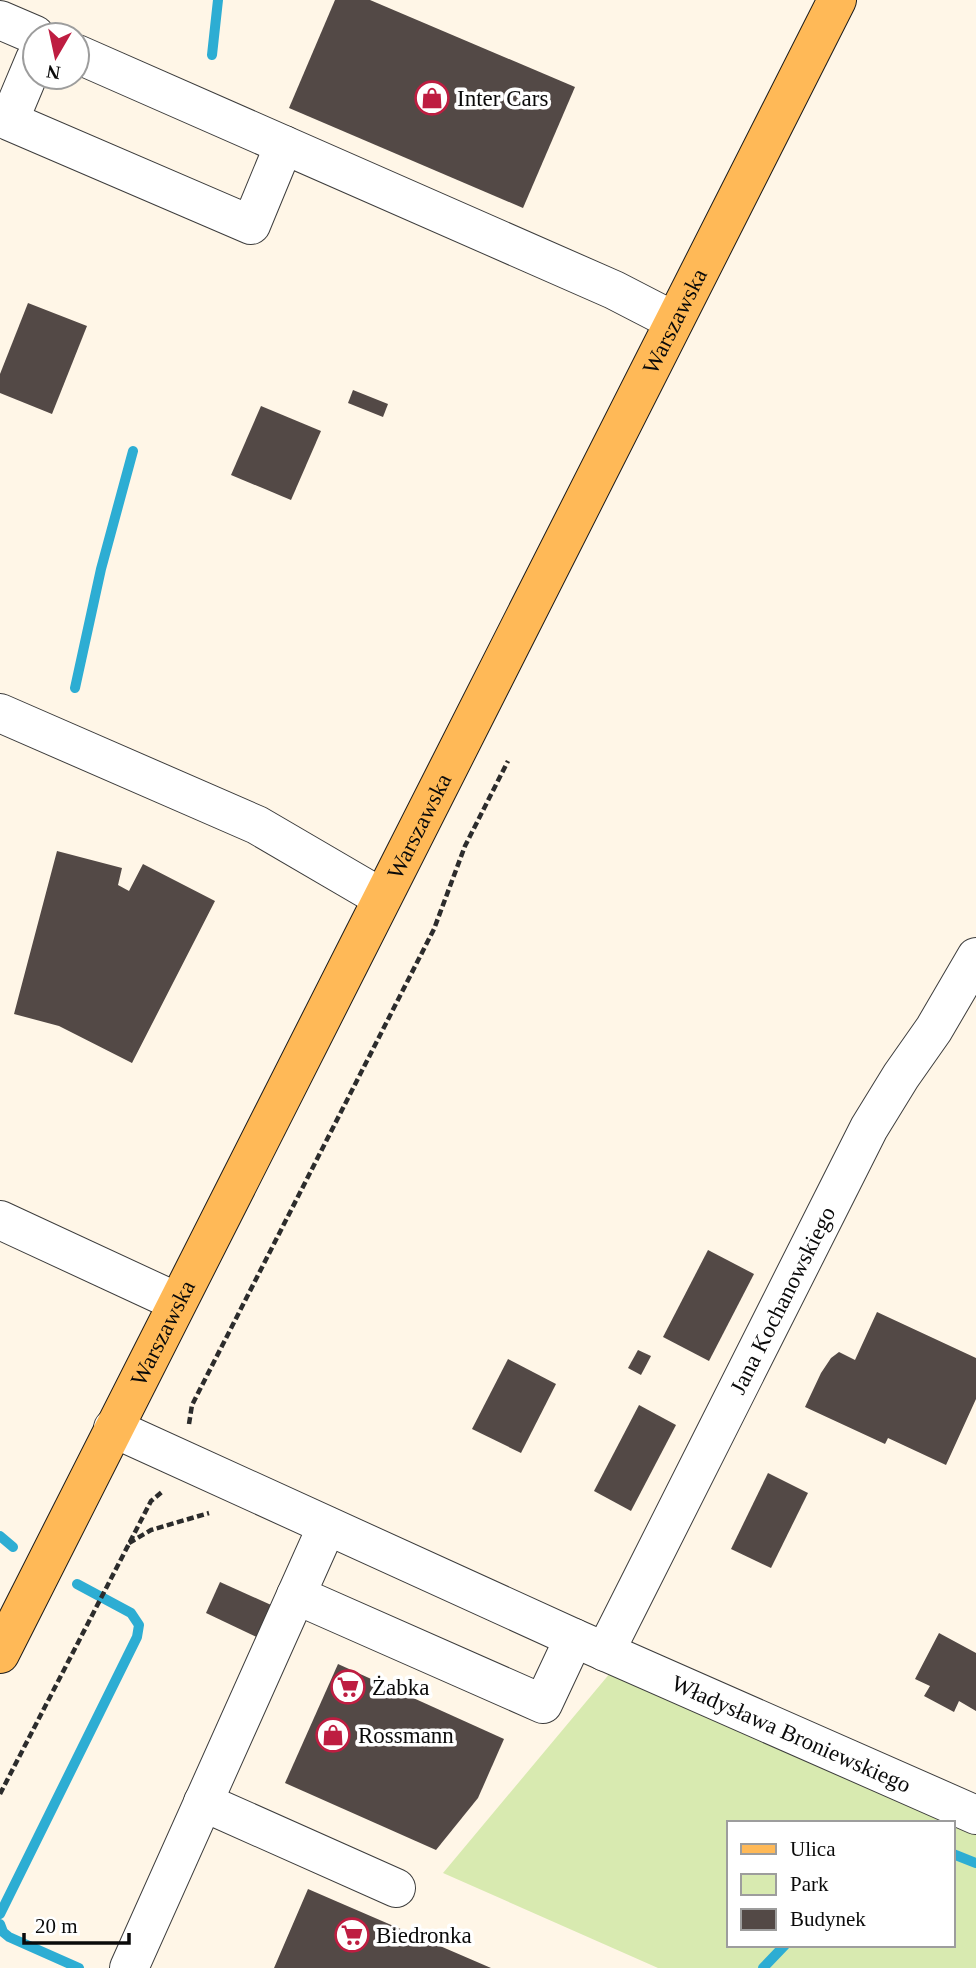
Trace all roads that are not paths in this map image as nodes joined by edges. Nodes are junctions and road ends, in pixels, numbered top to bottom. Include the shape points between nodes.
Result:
1 (837, 0) edge
2 (0, 20) edge
3 (21, 29) edge
4 (91, 60) edge
5 (22, 91) edge
6 (284, 145) junction
7 (674, 321) junction
8 (0, 713) edge
9 (382, 898) junction
10 (976, 957) edge
11 (0, 1220) edge
12 (177, 1302) junction
13 (113, 1428) junction
14 (327, 1526) junction
15 (296, 1595) junction
16 (589, 1645) junction
17 (0, 1654) edge
18 (203, 1802) junction
19 (976, 1815) edge
20 (396, 1888) dead end
21 (129, 1968) edge

1 - 7 main road, Warszawska
2 - 3 street
4 - 6 street
5 - 6 street via 9,121 251,225
6 - 7 street via 614,290
7 - 9 main road, Warszawska
8 - 9 street via 257,825
9 - 12 main road, Warszawska
10 - 16 street, Jana Kochanowskiego via 869,1128
11 - 12 street
12 - 13 main road, Warszawska
13 - 14 street, Władysława Broniewskiego
13 - 17 main road, Warszawska
14 - 15 street
14 - 16 street, Władysława Broniewskiego
15 - 16 street, Jana Kochanowskiego via 543,1704
15 - 18 street
16 - 19 street, Władysława Broniewskiego
18 - 20 street
18 - 21 street

